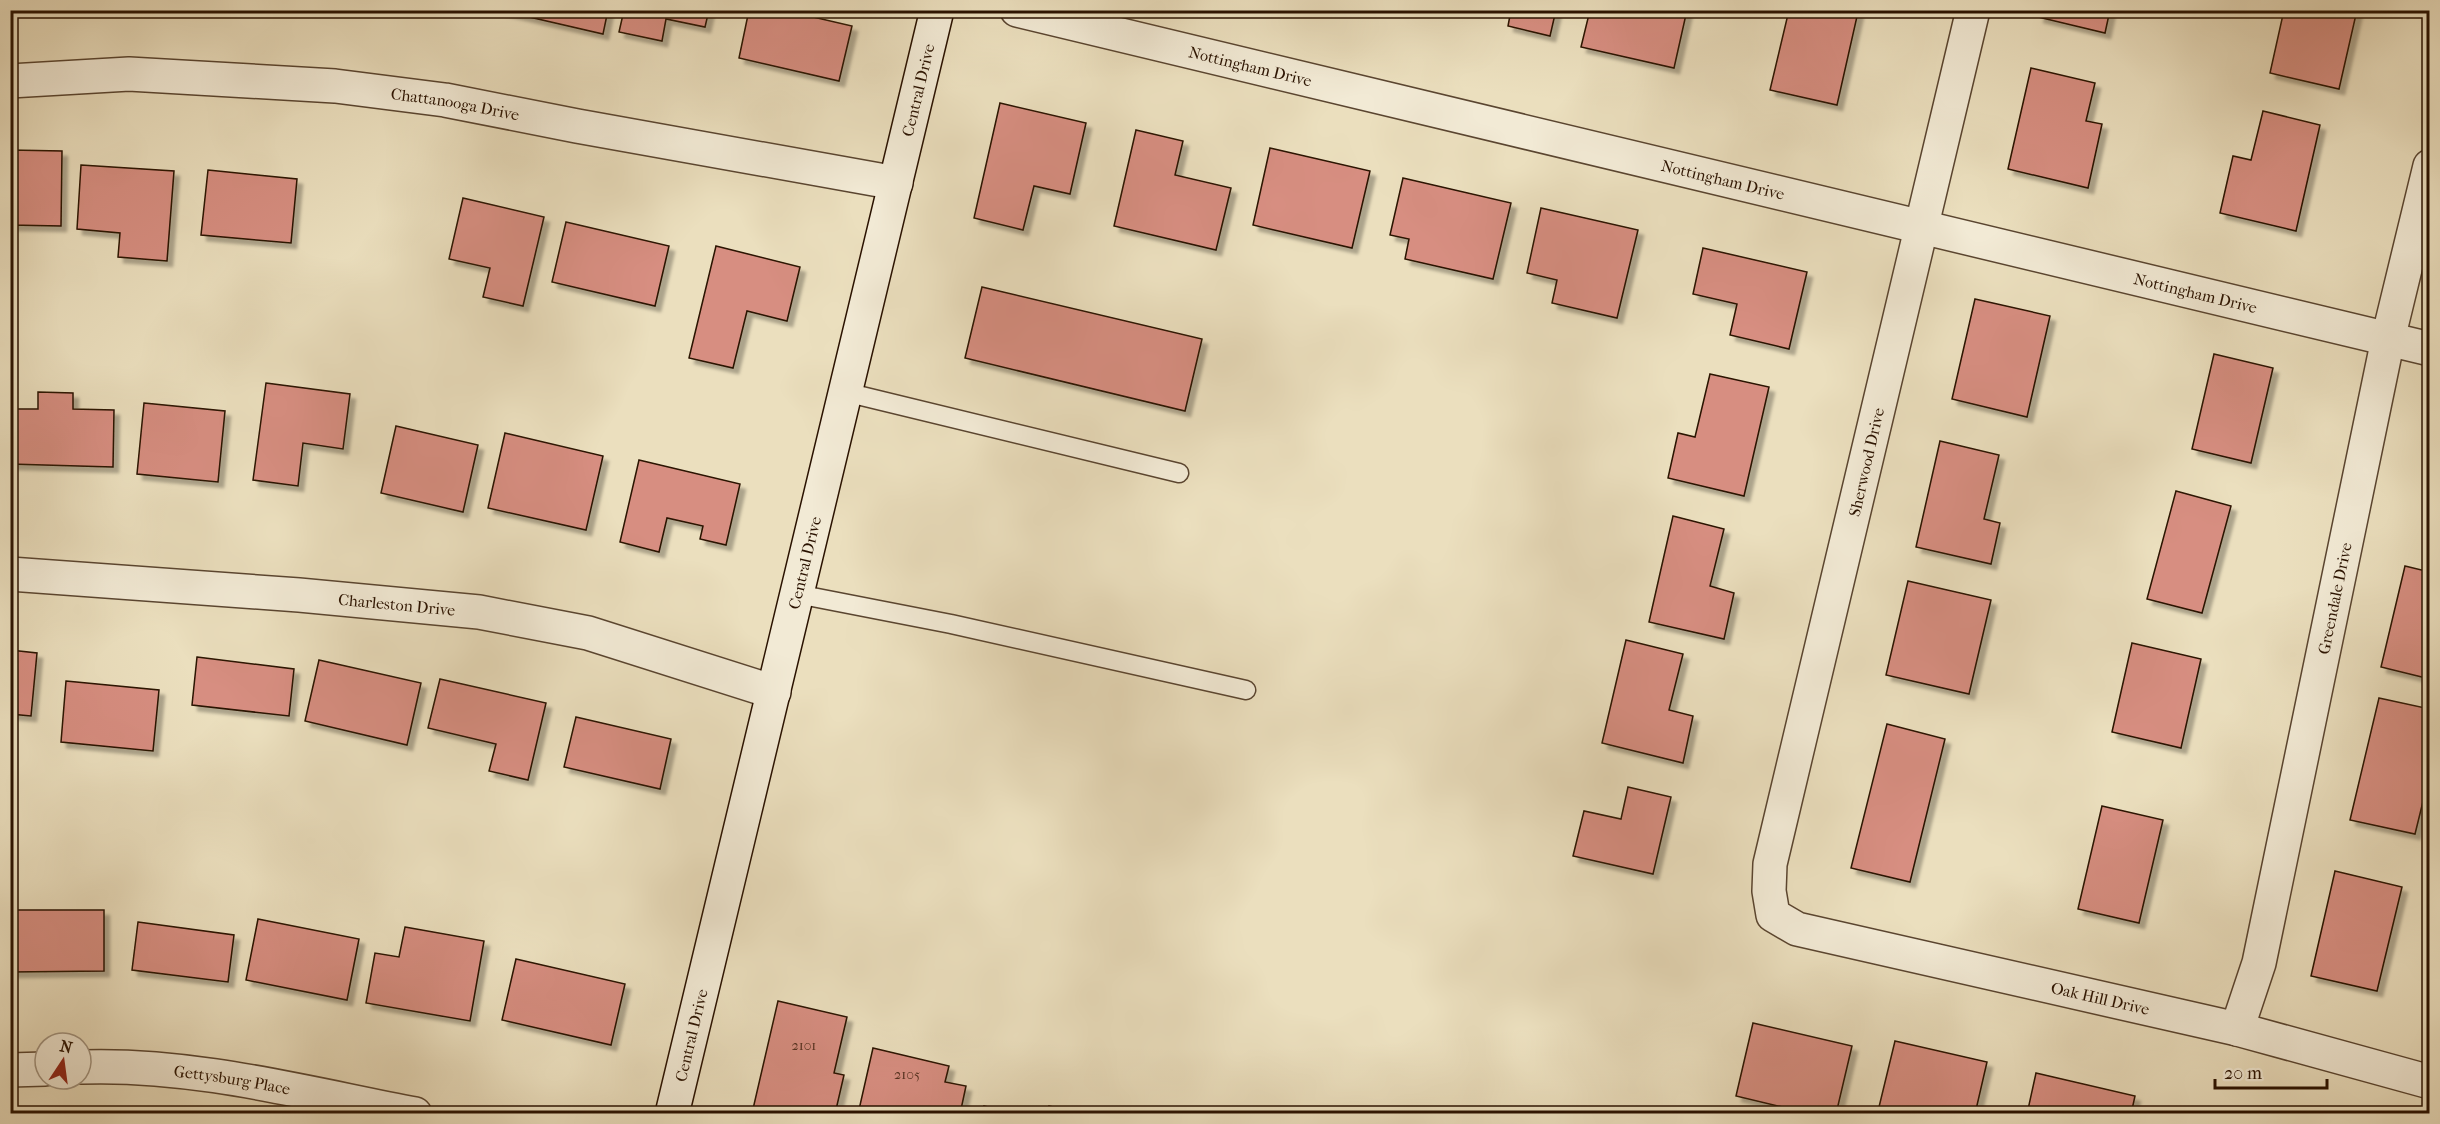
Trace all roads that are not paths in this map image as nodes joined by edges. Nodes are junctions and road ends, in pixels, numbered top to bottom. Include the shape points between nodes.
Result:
1 (937, 10) edge
2 (1017, 10) edge
3 (1973, 10) edge
4 (10, 81) edge
5 (2430, 166) edge
6 (896, 183) junction
7 (1922, 227) junction
8 (2388, 339) junction
9 (2430, 349) edge
10 (845, 392) junction
11 (1179, 473) dead end
12 (10, 574) edge
13 (797, 594) junction
14 (1246, 690) dead end
15 (774, 692) junction
16 (1773, 915) joint
17 (2237, 1029) junction
18 (93, 1067) edge
19 (33, 1069) edge
20 (10, 1070) edge
21 (2430, 1082) edge
22 (415, 1113) edge
23 (672, 1113) edge

1 - 6 street, Central Drive
2 - 7 street, Nottingham Drive
3 - 7 street, Sherwood Drive
4 - 6 street, Chattanooga Drive via 129,74 335,86 445,100
5 - 8 street, Greendale Drive
6 - 10 street, Central Drive
7 - 8 street, Nottingham Drive
7 - 16 street, Sherwood Drive via 1770,864
8 - 9 street, Nottingham Drive
8 - 17 street, Greendale Drive via 2259,963
10 - 11 lane
10 - 13 street, Central Drive
12 - 15 street, Charleston Drive via 479,612 588,633
13 - 14 lane
13 - 15 street, Central Drive
15 - 23 street, Central Drive
16 - 17 street, Oak Hill Drive via 1797,929
17 - 21 street, Oak Hill Drive
18 - 22 street, Gettysburg Place via 207,1074
19 - 20 street

